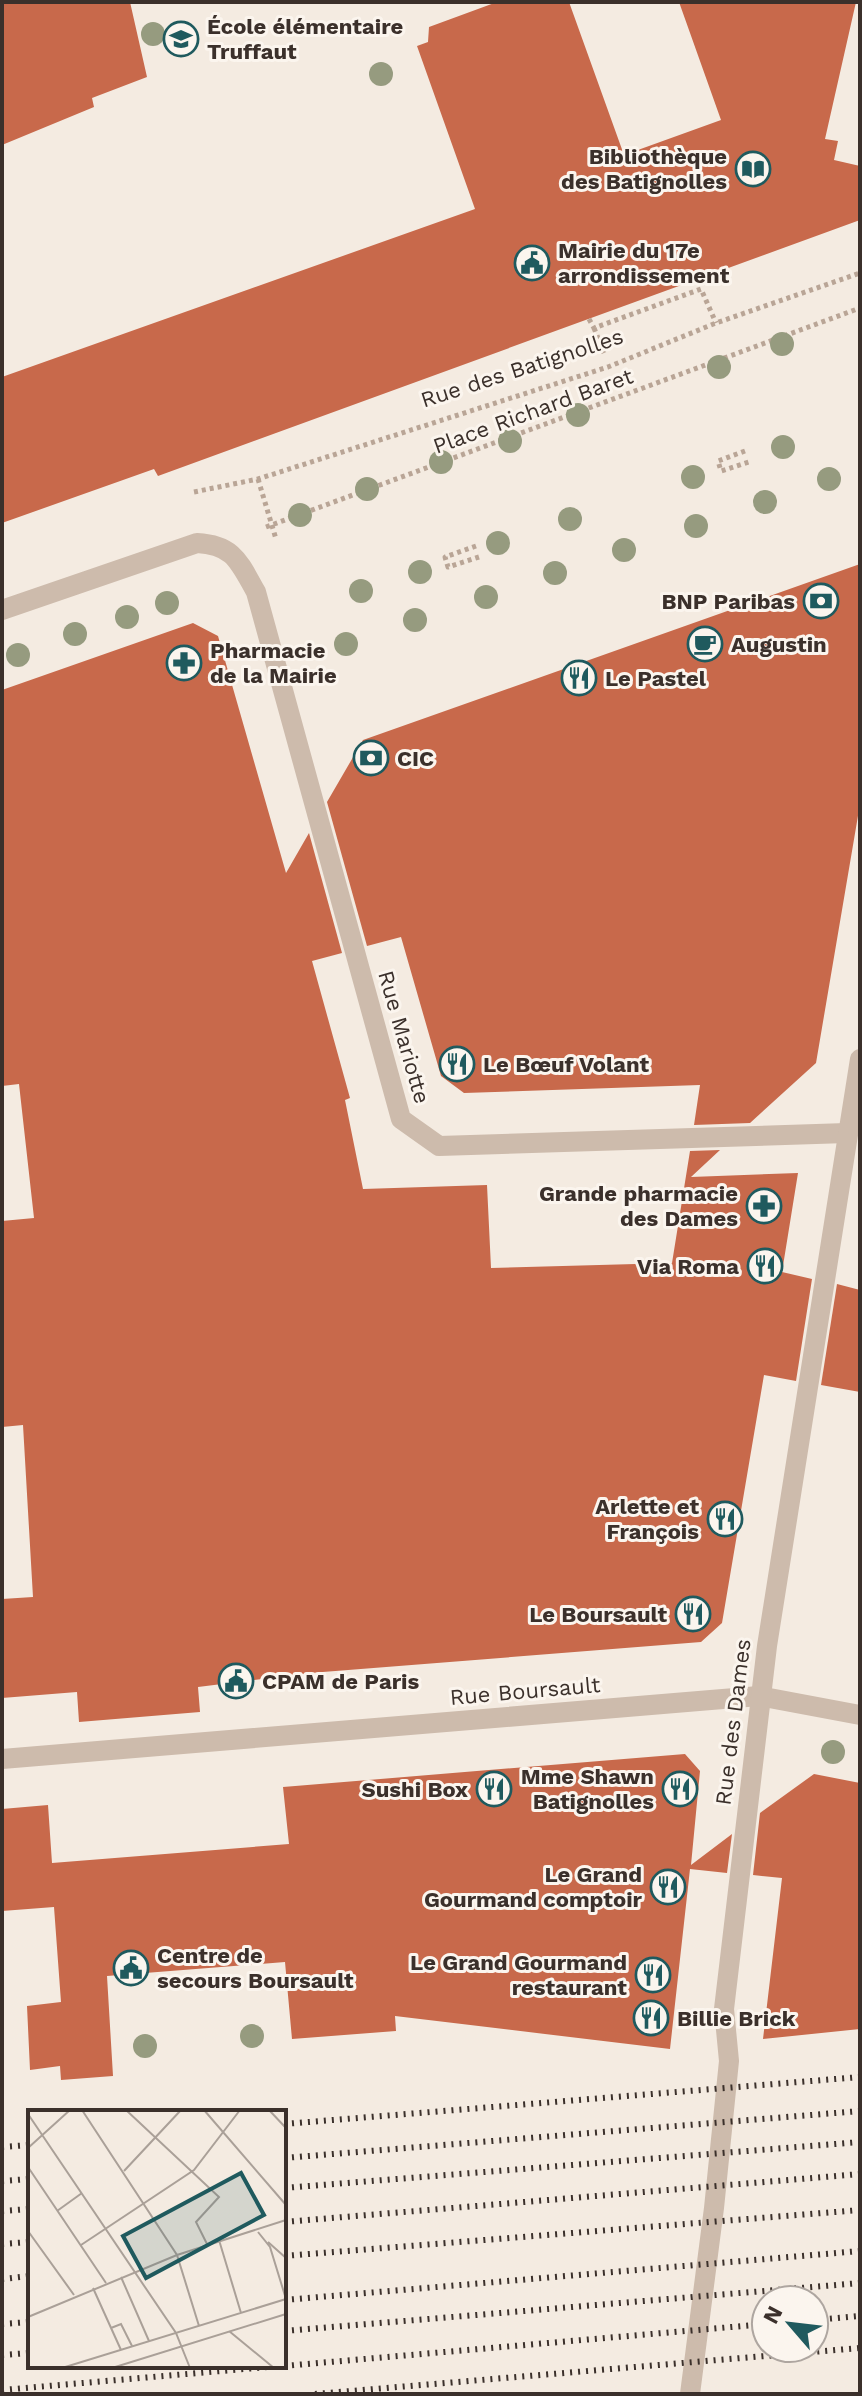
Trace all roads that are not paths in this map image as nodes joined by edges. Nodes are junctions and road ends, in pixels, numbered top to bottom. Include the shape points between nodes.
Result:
1 (2, 610) edge
2 (860, 1059) edge
3 (847, 1133) junction
4 (759, 1696) junction
5 (860, 1715) edge
6 (2, 1759) edge
7 (690, 2394) edge

1 - 3 street, Rue Mariotte via 197,543 235,555 256,592 401,1119 439,1146
2 - 3 street, Rue des Dames
3 - 4 street, Rue des Dames
4 - 5 street, Rue Boursault
4 - 6 street, Rue Boursault
4 - 7 street, Rue des Dames via 724,2009 729,2061

